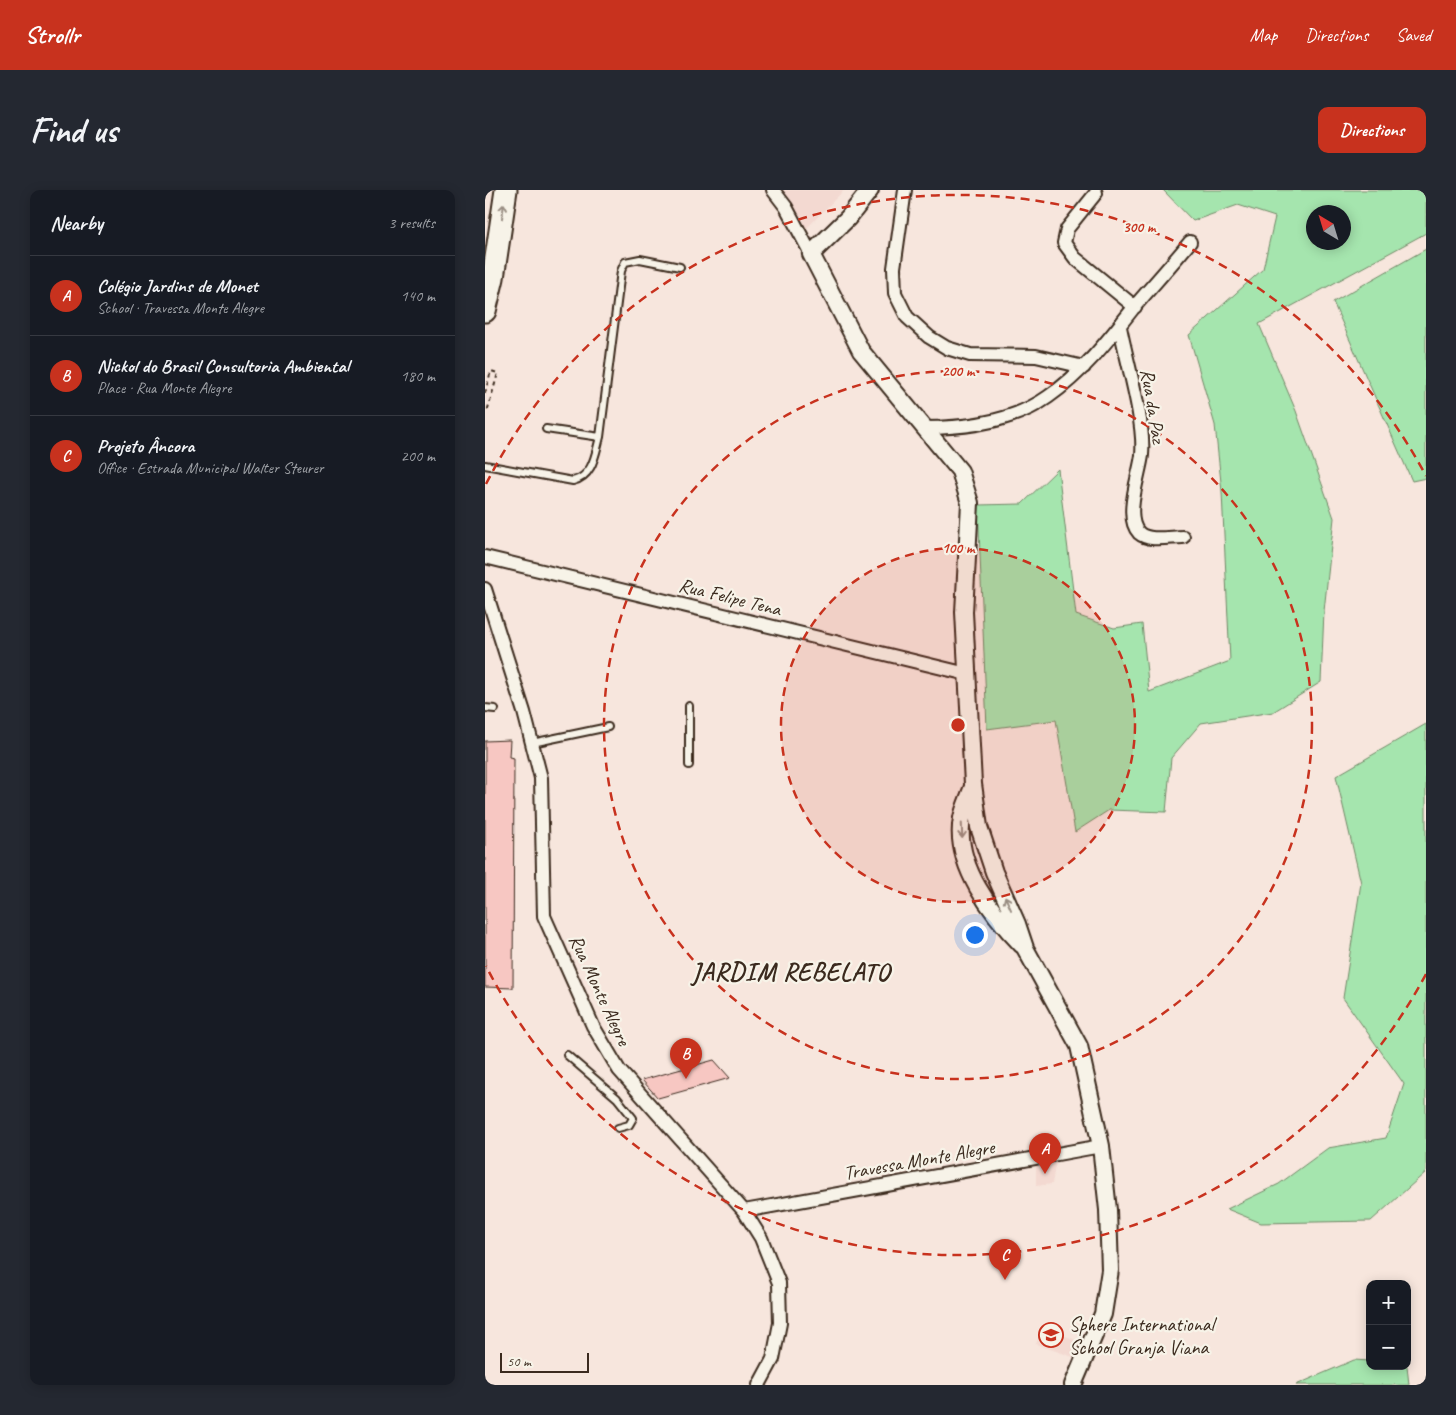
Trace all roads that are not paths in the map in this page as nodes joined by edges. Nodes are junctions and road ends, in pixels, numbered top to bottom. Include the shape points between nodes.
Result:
1 (506, 190) edge
2 (773, 190) edge
3 (870, 190) edge
4 (905, 190) edge
5 (1096, 193) dead end
6 (1190, 242) dead end
7 (811, 254) junction
8 (680, 267) dead end
9 (1135, 307) junction
10 (485, 311) edge
11 (1120, 327) junction
12 (1084, 368) junction
13 (546, 428) dead end
14 (924, 428) junction
15 (600, 437) junction
16 (485, 464) edge
17 (1183, 537) dead end
18 (485, 557) edge
19 (485, 589) edge
20 (967, 674) junction
21 (689, 706) dead end
22 (485, 708) edge
23 (495, 709) dead end
24 (608, 728) dead end
25 (532, 743) junction
26 (689, 765) dead end
27 (973, 784) junction
28 (1025, 948) junction
29 (567, 1055) dead end
30 (618, 1128) dead end
31 (1101, 1146) junction
32 (744, 1211) junction
33 (759, 1385) edge
34 (1073, 1385) edge

10 -> 1 highway
2 - 7 street
3 - 7 street via 848,218
4 - 12 street via 894,268 895,293 907,317 935,341 970,355 1036,356
5 - 9 street via 1067,229 1064,243 1075,258
6 - 9 street
7 - 14 street via 861,351
8 - 15 lane via 640,259 625,262 621,271
9 - 11 street
11 - 12 street
11 - 17 street, Rua da Paz via 1142,437 1132,520 1138,532 1148,538
12 - 14 street via 1047,398 1021,411 982,423
13 - 15 lane
14 - 20 street via 960,471 970,503 964,612
15 - 16 lane via 584,479 573,481
18 - 20 street, Rua Felipe Tena
19 - 25 street, Rua Monte Alegre
20 - 27 street
21 - 26 lane
22 - 23 lane
24 - 25 lane
25 - 32 street, Rua Monte Alegre via 541,778 544,916 593,1026 619,1070
28 -> 27 street via 979,827
27 -> 28 street via 962,820 967,861 987,903
28 - 31 street via 1079,1046
29 - 30 lane via 617,1098 633,1118 629,1124
31 - 32 street, Travessa Monte Alegre
31 - 34 street via 1110,1270 1103,1314
32 - 33 street, Rua Monte Alegre via 761,1238 779,1283 781,1323 773,1358

